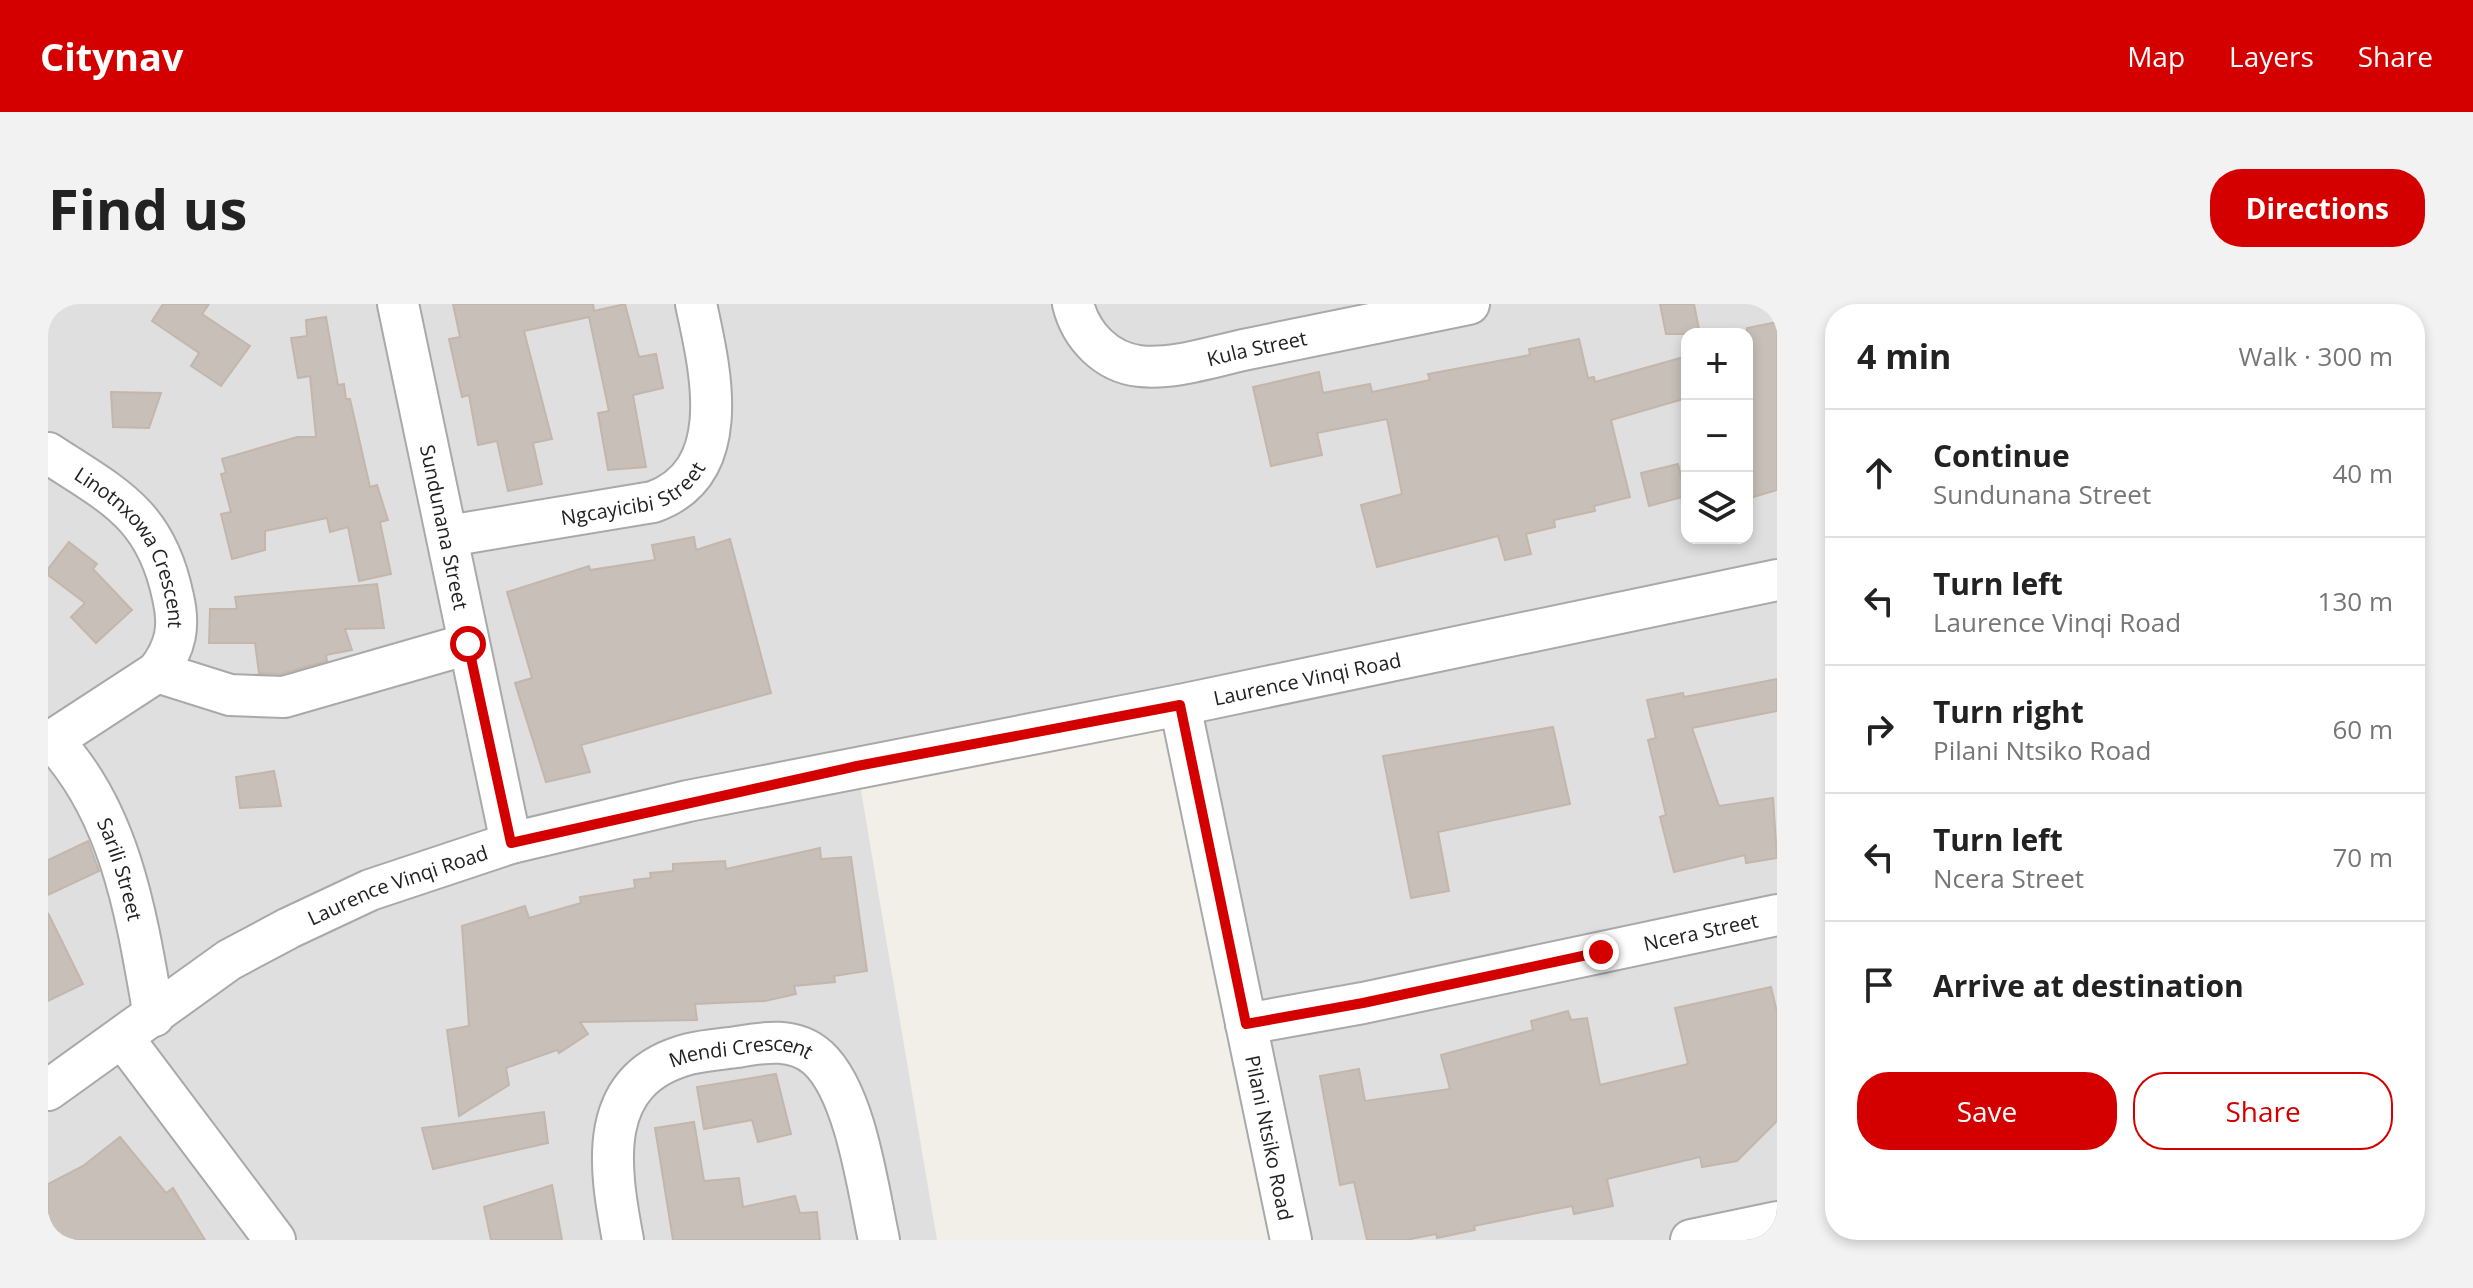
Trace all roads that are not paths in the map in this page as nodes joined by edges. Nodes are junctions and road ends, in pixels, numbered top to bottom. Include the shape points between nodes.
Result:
1 (398, 304) edge
2 (696, 304) edge
3 (1073, 304) edge
4 (1469, 304) edge
5 (48, 453) edge
6 (448, 536) junction
7 (1777, 580) edge
8 (468, 644) junction
9 (157, 672) junction
10 (1180, 705) junction
11 (50, 741) edge
12 (511, 843) junction
13 (1777, 915) edge
14 (1246, 1024) junction
15 (138, 1027) junction
16 (48, 1090) edge
17 (1777, 1222) edge
18 (275, 1240) edge
19 (623, 1240) edge
20 (879, 1240) edge
21 (1291, 1240) edge
22 (1691, 1240) edge

1 - 6 street, Sundunana Street
2 - 6 street, Ngcayicibi Street via 712,376 712,409 701,460 687,482 653,502
3 - 4 street, Kula Street via 1086,335 1099,348 1115,360 1140,367
5 - 9 street, Linotnxowa Crescent via 119,499 156,542 177,614 176,637
6 - 8 street, Sundunana Street
7 - 10 street, Laurence Vinqi Road
8 - 9 street via 284,697 230,695
8 - 12 street, Sundunana Street
9 - 11 street, Linotnxowa Crescent
10 - 12 street, Laurence Vinqi Road via 811,776
10 - 14 street, Pilani Ntsiko Road
11 - 15 street, Sarili Street via 85,780 120,858 133,906
12 - 15 street, Laurence Vinqi Road via 370,890 289,928 229,960
13 - 14 street, Ncera Street
14 - 21 street, Pilani Ntsiko Road
15 - 16 street, Laurence Vinqi Road
15 - 18 street, Sarili Street
17 - 22 street
19 - 20 street, Mendi Crescent via 611,1178 612,1136 635,1085 688,1054 768,1042 795,1044 818,1058 834,1079 855,1129

